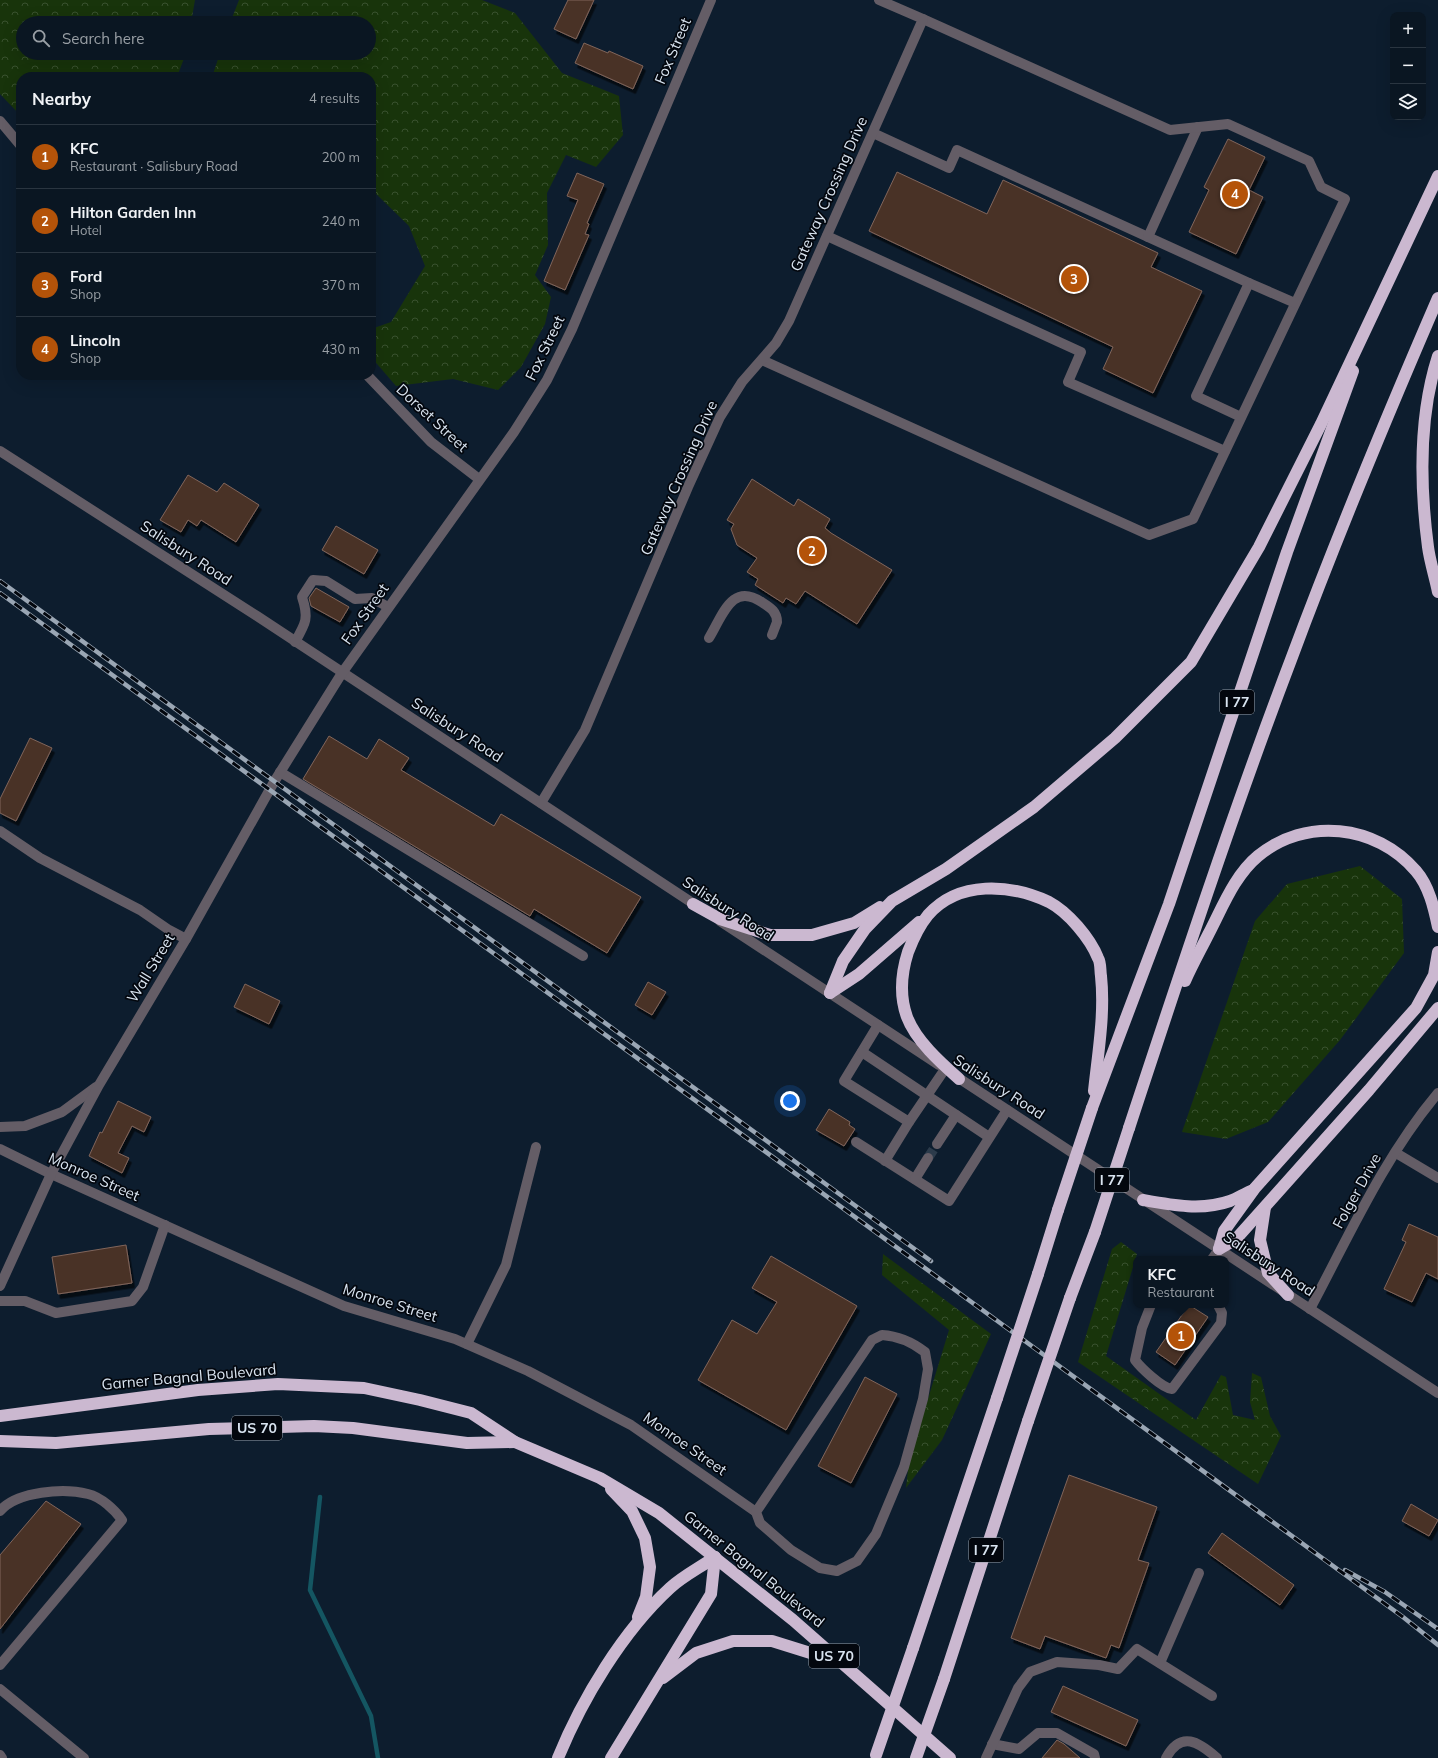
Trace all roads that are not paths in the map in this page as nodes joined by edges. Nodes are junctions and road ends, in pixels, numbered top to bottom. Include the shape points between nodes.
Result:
1 (711, 0) edge
2 (879, 0) edge
3 (923, 19) junction
4 (0, 121) edge
5 (1198, 127) junction
6 (872, 133) junction
7 (16, 140) edge
8 (1438, 176) edge
9 (827, 236) junction
10 (1148, 237) junction
11 (1249, 283) junction
12 (1381, 297) junction
13 (1438, 298) edge
14 (1295, 303) junction
15 (1438, 356) edge
16 (762, 360) junction
17 (372, 380) edge
18 (1241, 417) junction
19 (0, 451) edge
20 (1225, 451) junction
21 (479, 480) junction
22 (1438, 592) edge
23 (388, 607) junction
24 (772, 635) dead end
25 (709, 638) dead end
26 (295, 642) junction
27 (342, 673) junction
28 (280, 772) junction
29 (541, 803) junction
30 (0, 831) edge
31 (892, 901) junction
32 (693, 904) junction
33 (929, 914) junction
34 (1438, 927) edge
35 (186, 939) junction
36 (1438, 952) edge
37 (583, 956) dead end
38 (830, 993) junction
39 (1438, 1008) edge
40 (878, 1025) junction
41 (862, 1052) junction
42 (944, 1069) junction
43 (1146, 1075) junction
44 (960, 1079) junction
45 (99, 1085) junction
46 (1438, 1093) edge
47 (927, 1096) junction
48 (1092, 1108) junction
49 (1006, 1110) junction
50 (956, 1115) junction
51 (909, 1122) junction
52 (0, 1127) edge
53 (989, 1137) junction
54 (856, 1142) dead end
55 (937, 1144) tunnel mouth
56 (536, 1147) dead end
57 (0, 1149) edge
58 (1396, 1153) junction
59 (928, 1158) tunnel mouth
60 (885, 1161) junction
61 (51, 1174) junction
62 (1438, 1178) edge
63 (915, 1179) junction
64 (1255, 1188) junction
65 (1143, 1200) junction
66 (1265, 1207) junction
67 (165, 1225) junction
68 (1216, 1254) edge
69 (1229, 1261) edge
70 (0, 1286) edge
71 (1288, 1295) junction
72 (0, 1301) edge
73 (1150, 1308) edge
74 (1220, 1308) edge
75 (1310, 1309) junction
76 (467, 1344) junction
77 (1438, 1393) edge
78 (0, 1416) edge
79 (0, 1441) edge
80 (514, 1442) junction
81 (600, 1478) junction
82 (0, 1510) edge
83 (756, 1512) junction
84 (716, 1557) junction
85 (1199, 1573) dead end
86 (634, 1624) junction
87 (2, 1658) edge
88 (841, 1662) junction
89 (1160, 1663) junction
90 (0, 1689) edge
91 (1212, 1696) dead end
92 (648, 1697) junction
93 (992, 1744) junction
94 (0, 1755) edge
95 (875, 1756) edge
96 (2, 1758) edge
97 (84, 1758) edge
98 (558, 1758) edge
99 (611, 1758) edge
100 (916, 1758) edge
101 (950, 1758) edge
102 (986, 1758) edge
103 (1095, 1758) edge
104 (1166, 1758) edge
105 (1217, 1758) edge

1 - 21 street, Fox Street via 575,322 550,374 514,432
2 - 3 street
3 - 5 street via 1170,130
3 - 6 street, Gateway Crossing Drive
4 - 7 street
5 - 10 street
5 - 14 street via 1228,124 1309,161 1321,187 1345,199
6 - 9 street, Gateway Crossing Drive
6 - 10 street via 949,168 957,150
8 - 12 highway, I 77
9 - 16 street, Gateway Crossing Drive via 783,333
9 - 20 street via 1081,352 1068,382
10 - 11 street
11 - 14 street
11 - 18 street via 1196,396
12 - 31 highway via 1259,547 1191,662 1115,738 1034,807 946,869
12 - 48 highway, I 77 via 1287,552 1169,904
13 - 43 highway, I 77 via 1378,436 1292,657
14 - 18 street
15 - 22 highway via 1430,381 1422,464 1428,548
16 - 20 street via 1149,535 1192,519
16 - 29 street, Gateway Crossing Drive via 742,382 720,417 585,730
17 - 21 street, Dorset Street via 431,442
18 - 20 street
19 - 26 street, Salisbury Road
21 - 23 street, Fox Street
23 - 26 street via 372,598 355,599 326,581 313,580 302,597 307,612 306,623
23 - 27 street, Fox Street
24 - 25 street via 777,622 774,610 755,597 744,594 734,599
26 - 27 street, Salisbury Road
27 - 28 street, Wall Street
27 - 29 street, Salisbury Road
28 - 35 street, Wall Street
28 - 37 street
29 - 32 street, Salisbury Road
30 - 35 street via 40,858 140,910
31 - 32 highway via 854,923 812,935 770,935 720,919
31 - 38 highway via 865,929 843,961
32 - 38 street, Salisbury Road
33 - 38 highway via 859,974
33 - 44 highway via 918,930 902,968 901,994 908,1018 930,1052
33 - 48 highway via 954,896 983,887 1014,890 1050,903 1080,927 1099,959 1104,998
34 - 43 highway via 1432,902 1416,871 1390,847 1358,833 1322,830 1288,838 1257,856 1234,883 1186,977
35 - 45 street, Wall Street
36 - 64 highway via 1434,975 1416,1008
38 - 40 street, Salisbury Road
39 - 66 highway
40 - 41 street
40 - 42 street, Salisbury Road
41 - 47 street
41 - 51 street via 844,1081
42 - 44 street, Salisbury Road
42 - 47 street
43 - 100 highway, I 77, bridge
44 - 49 street, Salisbury Road
45 - 52 street via 62,1112 25,1126
45 - 61 street, Wall Street
46 - 58 street, Folger Drive via 1419,1116
47 - 50 street
47 - 51 street
48 - 95 highway, I 77, bridge via 997,1398
49 - 53 street
49 - 65 street, Salisbury Road
50 - 53 street
50 - 55 street
51 - 60 street
53 - 63 street via 949,1201
54 - 60 street
56 - 76 street via 506,1265
57 - 61 street, Monroe Street
58 - 62 street
58 - 75 street, Folger Drive via 1370,1194
59 - 63 street
60 - 63 street
61 - 67 street, Monroe Street
61 - 70 street, Wall Street
64 - 65 highway via 1230,1201 1210,1206 1174,1206
64 - 68 highway via 1224,1231
65 - 68 street, Salisbury Road
66 - 68 highway via 1236,1239
66 - 71 highway via 1260,1240 1263,1254 1268,1273
67 - 72 street via 142,1287 132,1301 56,1313 25,1301
67 - 76 street, Monroe Street via 344,1306
69 - 71 street, Salisbury Road
71 - 75 street, Salisbury Road
73 - 74 street via 1142,1328 1135,1360 1170,1389 1221,1323
75 - 77 street, Salisbury Road
76 - 83 street, Monroe Street via 528,1371 631,1425
78 - 80 highway, Garner Bagnal Boulevard / US 70 via 198,1390 278,1384 364,1388 471,1413
79 - 80 highway, Garner Bagnal Boulevard / US 70 via 56,1443 209,1429 314,1426 352,1428 467,1443
80 - 81 highway, Garner Bagnal Boulevard / US 70
81 - 84 highway, Garner Bagnal Boulevard / US 70 via 659,1513
81 - 86 highway via 632,1512 645,1538 650,1567 646,1597
82 - 87 street via 20,1497 53,1492 89,1494 102,1501 122,1520
83 - 83 street via 872,1340 882,1335 895,1336 925,1352 928,1370 923,1399 904,1467 876,1534 857,1561 838,1571 820,1568 791,1550 760,1523
84 - 86 highway via 671,1587
84 - 88 highway, Garner Bagnal Boulevard / US 70
84 - 92 highway via 711,1594
85 - 89 street
86 - 98 highway via 596,1684
88 - 92 highway via 772,1641 733,1641 696,1653 667,1674
88 - 101 highway, Garner Bagnal Boulevard / US 70
89 - 91 street
89 - 93 street via 1138,1649 1118,1669 1057,1662 1030,1672 1018,1688
90 - 97 street
92 - 99 highway
93 - 102 street
93 - 103 street via 1019,1749 1038,1733 1057,1733 1094,1754
94 - 96 street
104 - 105 street via 1170,1751 1183,1741 1196,1741

